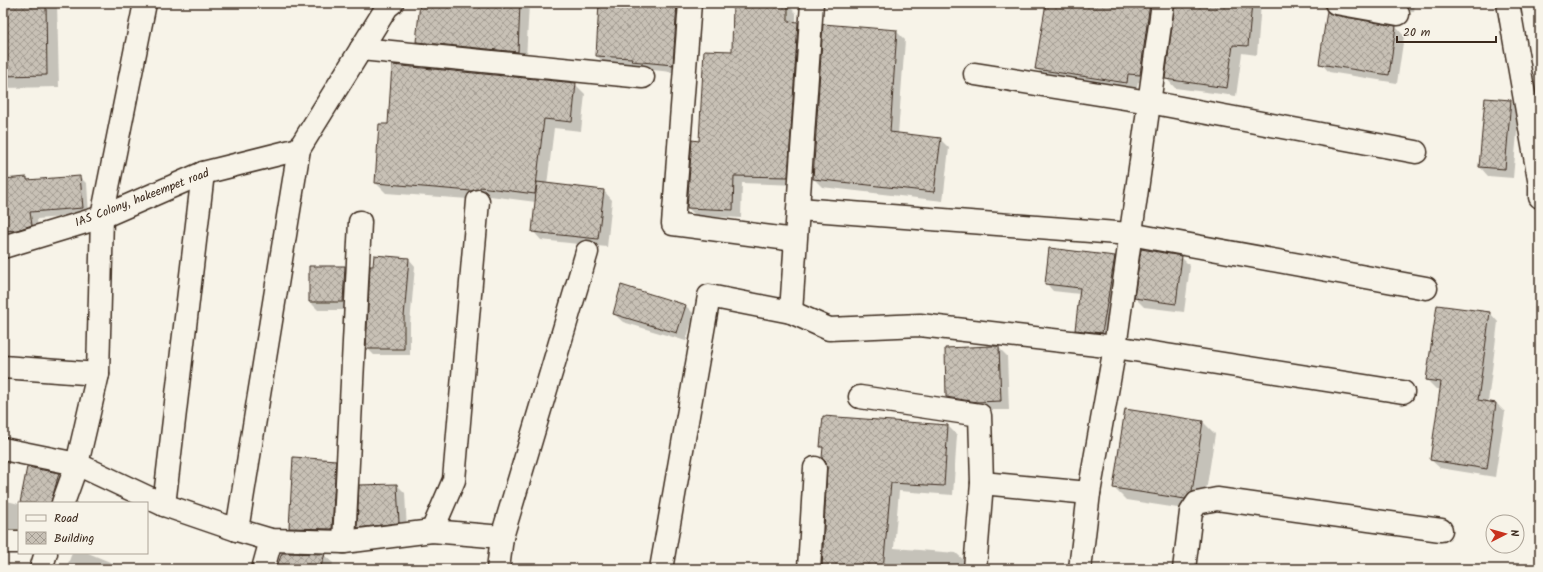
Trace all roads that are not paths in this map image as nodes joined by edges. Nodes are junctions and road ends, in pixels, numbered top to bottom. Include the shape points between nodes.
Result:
1 (145, 3) edge
2 (690, 3) edge
3 (812, 3) edge
4 (1163, 3) edge
5 (1336, 3) edge
6 (1508, 3) edge
7 (387, 4) edge
8 (1398, 14) dead end
9 (361, 49) junction
10 (975, 74) dead end
11 (644, 77) dead end
12 (1149, 102) junction
13 (299, 149) junction
14 (1416, 152) dead end
15 (203, 173) junction
16 (1540, 181) edge
17 (1540, 185) edge
18 (1540, 197) edge
19 (478, 201) dead end
20 (799, 209) junction
21 (102, 217) junction
22 (360, 222) dead end
23 (1130, 234) junction
24 (795, 240) junction
25 (3, 248) edge
26 (587, 252) dead end
27 (1426, 288) dead end
28 (791, 312) junction
29 (1115, 346) junction
30 (3, 367) edge
31 (98, 374) junction
32 (1403, 392) dead end
33 (860, 397) dead end
34 (3, 449) edge
35 (76, 464) junction
36 (815, 468) dead end
37 (982, 483) junction
38 (1089, 493) junction
39 (63, 502) edge
40 (164, 505) junction
41 (237, 530) junction
42 (1441, 530) dead end
43 (432, 531) junction
44 (502, 537) junction
45 (271, 540) junction
46 (3, 542) edge
47 (18, 542) edge
48 (344, 542) junction
49 (46, 554) edge
50 (41, 569) edge
51 (263, 569) edge
52 (498, 569) edge
53 (661, 569) edge
54 (810, 569) edge
55 (975, 569) edge
56 (1080, 569) edge
57 (1184, 569) edge

1 - 21 street
2 - 24 street via 673,224
3 - 20 street
4 - 12 street
5 - 8 street
6 - 17 street
7 - 9 street
9 - 11 street
9 - 13 street
10 - 12 street
12 - 14 street
12 - 23 street
13 - 15 street, IAS Colony, hakeempet road
13 - 41 street
15 - 21 street, IAS Colony, hakeempet road
15 - 40 street
16 - 17 street
17 - 18 street
19 - 43 street via 454,480
20 - 23 street
20 - 24 street
21 - 25 street, IAS Colony, hakeempet road
21 - 31 street
22 - 48 street
23 - 27 street
23 - 29 street
24 - 28 street
26 - 44 street
28 - 29 street via 829,328 920,325
28 - 53 street via 709,296
29 - 32 street
29 - 38 street
30 - 31 street
31 - 35 street
33 - 37 street via 980,415
34 - 35 street
35 - 39 street
35 - 40 street
36 - 54 street
37 - 38 street
37 - 55 street
38 - 56 street
40 - 41 street
41 - 45 street
42 - 57 street via 1217,499 1207,500 1197,503 1191,512
43 - 44 street
43 - 48 street
44 - 52 street
45 - 48 street
45 - 51 street
46 - 47 street
49 - 50 street

